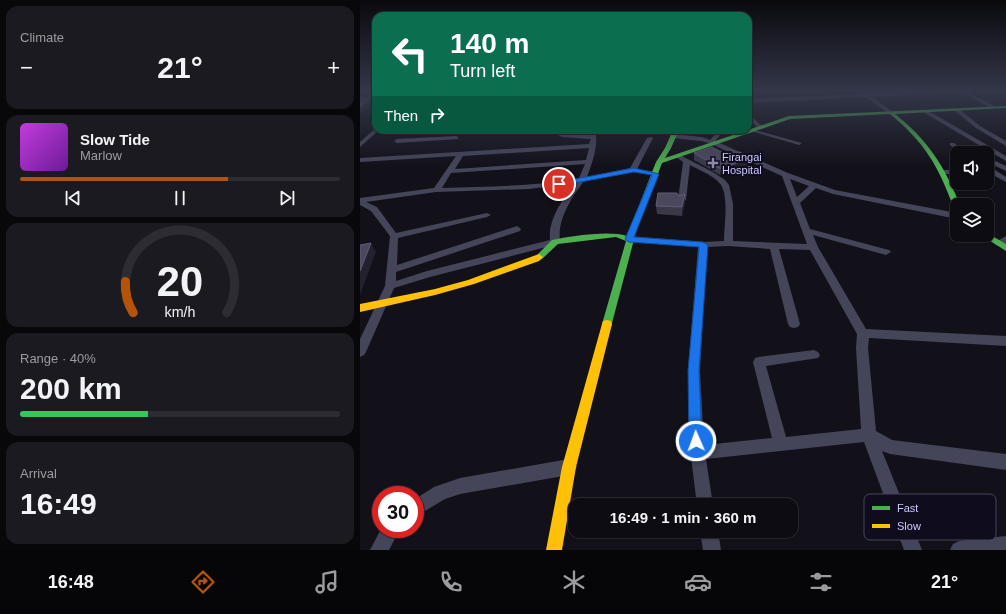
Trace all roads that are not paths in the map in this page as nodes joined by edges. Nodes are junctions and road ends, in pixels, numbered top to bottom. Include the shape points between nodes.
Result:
1 (816, 117) edge
2 (896, 117) edge
3 (935, 117) edge
4 (965, 117) edge
5 (752, 121) edge
6 (757, 129) junction
7 (752, 131) edge
8 (372, 134) edge
9 (450, 134) edge
10 (457, 134) edge
11 (560, 134) edge
12 (578, 134) edge
13 (593, 134) edge
14 (673, 134) edge
15 (678, 134) edge
16 (719, 134) edge
17 (741, 134) edge
18 (650, 138) dead end
19 (397, 141) dead end
20 (713, 143) junction
21 (799, 143) dead end
22 (952, 144) dead end
23 (1006, 144) edge
24 (360, 145) edge
25 (592, 146) junction
26 (955, 146) edge
27 (462, 153) junction
28 (443, 155) junction
29 (678, 156) junction
30 (1006, 158) edge
31 (360, 160) edge
32 (687, 161) junction
33 (590, 162) junction
34 (659, 162) junction
35 (994, 163) edge
36 (1006, 169) edge
37 (634, 170) junction
38 (451, 171) junction
39 (944, 172) junction
40 (950, 172) edge
41 (655, 174) junction
42 (994, 174) edge
43 (785, 175) junction
44 (582, 179) junction
45 (1006, 180) edge
46 (814, 185) junction
47 (436, 190) junction
48 (954, 198) edge
49 (682, 200) edge
50 (360, 201) edge
51 (796, 202) junction
52 (487, 215) dead end
53 (950, 215) edge
54 (517, 229) dead end
55 (807, 231) junction
56 (394, 236) junction
57 (994, 238) edge
58 (629, 239) junction
59 (555, 242) junction
60 (728, 243) junction
61 (1004, 243) edge
62 (703, 245) junction
63 (774, 246) junction
64 (813, 247) junction
65 (886, 252) dead end
66 (391, 270) junction
67 (390, 286) junction
68 (383, 302) junction
69 (360, 308) edge
70 (794, 324) dead end
71 (863, 333) junction
72 (1006, 341) edge
73 (360, 352) edge
74 (814, 355) dead end
75 (869, 435) junction
76 (781, 445) junction
77 (698, 453) junction
78 (1006, 462) edge
79 (568, 467) junction
80 (892, 494) edge
81 (704, 498) edge
82 (424, 503) edge
83 (386, 538) edge
84 (710, 538) edge
85 (909, 540) edge
86 (1006, 545) edge
87 (379, 550) edge
88 (554, 550) edge
89 (712, 550) edge
90 (913, 550) edge
91 (959, 550) edge

1 - 6 street via 789,118
2 - 39 street via 916,133
3 - 30 street
4 - 23 street
5 - 6 street
6 - 7 street
6 - 21 street via 781,140
8 - 24 street
9 - 19 street
10 - 28 street
11 - 12 street
13 - 25 street
14 - 34 street
15 - 20 street
16 - 20 street
17 - 20 street
18 - 37 street
20 - 29 street
20 - 43 street
22 - 26 street
25 - 27 street
25 - 33 street
27 - 28 street
27 - 38 street
28 - 31 street
29 - 32 street
29 - 34 street
32 - 49 street
32 - 60 street via 724,184 728,193
33 - 38 street
33 - 44 street
34 - 41 street
35 - 36 street
37 - 41 street
37 - 44 street
38 - 47 street
39 - 40 street
39 - 48 street
41 - 58 street
42 - 45 street
43 - 46 street
43 - 51 street
44 - 47 street via 529,187
44 - 59 street via 566,201 557,220
46 - 51 street
46 - 53 street via 833,192
47 - 50 street
50 - 56 street via 374,209
51 - 55 street
52 - 56 street
54 - 66 street
55 - 64 street
55 - 65 street
56 - 66 street
57 - 61 street
58 - 59 street via 617,235
58 - 62 street
58 - 79 street
59 - 67 street via 427,274
59 - 68 street via 536,259 471,282
60 - 62 street
60 - 63 street
62 - 77 street via 694,371
63 - 64 street
63 - 70 street
64 - 71 street
66 - 67 street
67 - 68 street
68 - 69 street
68 - 73 street
71 - 72 street
71 - 75 street
74 - 76 street via 759,362
75 - 76 street
75 - 78 street via 890,447
75 - 80 street
76 - 77 street
77 - 81 street
79 - 82 street via 460,486 440,493
79 - 88 street
83 - 87 street
84 - 89 street
85 - 90 street
86 - 91 street

